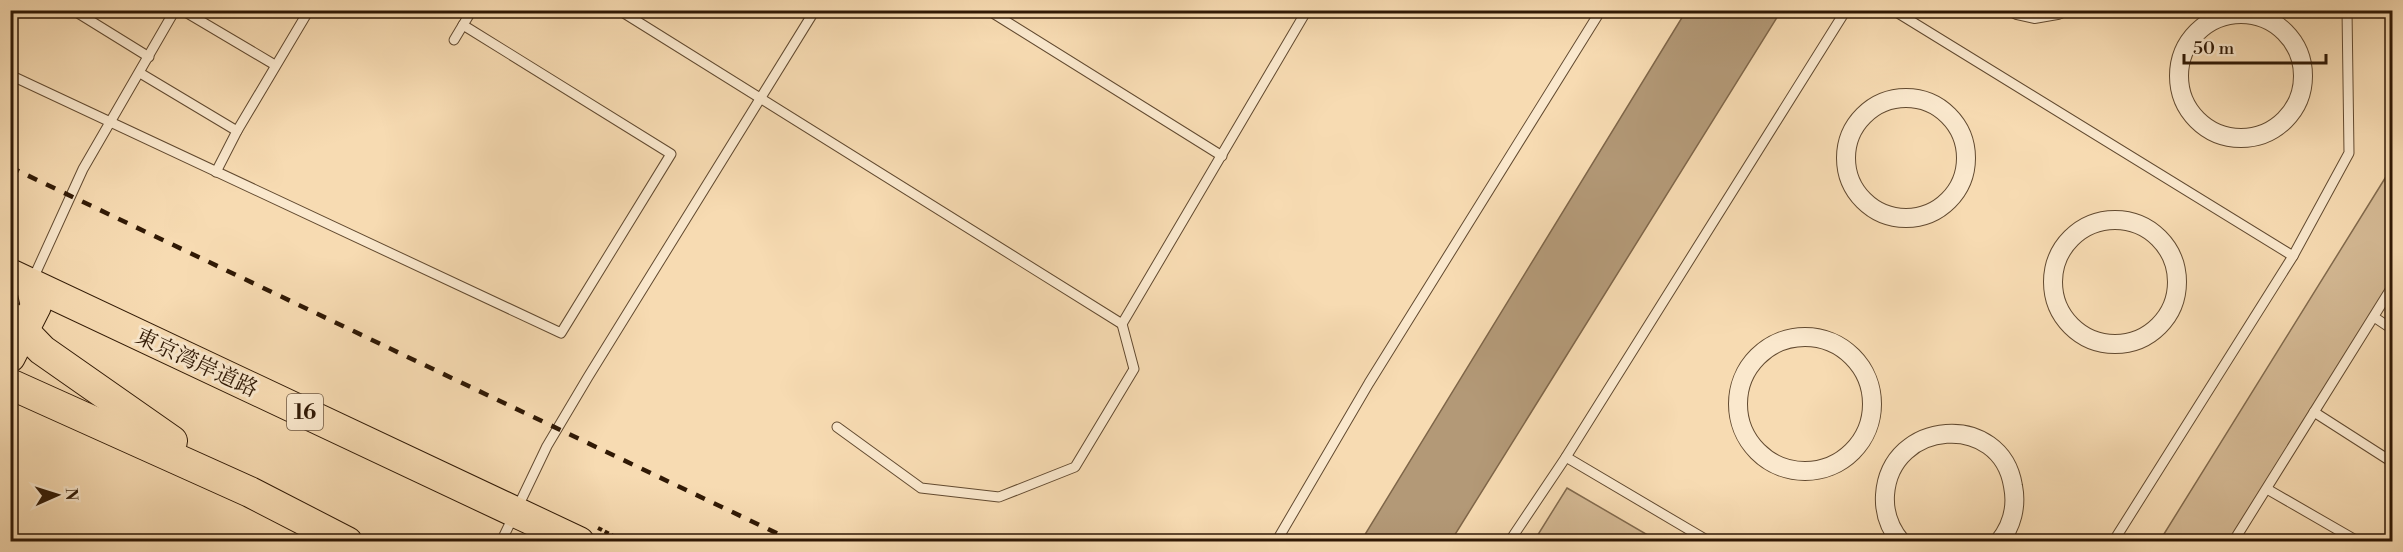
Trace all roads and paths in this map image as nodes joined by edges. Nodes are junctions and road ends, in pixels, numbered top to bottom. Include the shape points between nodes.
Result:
1 (73, 10) edge
2 (175, 10) edge
3 (182, 10) edge
4 (309, 10) edge
5 (472, 10) edge
6 (619, 10) edge
7 (815, 10) edge
8 (988, 10) edge
9 (1307, 10) edge
10 (1601, 10) edge
11 (1846, 10) edge
12 (1893, 10) edge
13 (2017, 10) edge
14 (2058, 10) edge
15 (2347, 10) edge
16 (463, 25) junction
17 (453, 40) dead end
18 (2296, 47) joint
19 (149, 57) junction
20 (275, 65) junction
21 (140, 73) junction
22 (10, 75) edge
23 (759, 100) junction
24 (111, 122) junction
25 (237, 131) junction
26 (1960, 131) joint
27 (1222, 156) junction
28 (216, 172) junction
29 (2171, 253) joint
30 (2293, 256) junction
31 (17, 283) edge
32 (2392, 287) edge
33 (2374, 317) junction
34 (1122, 324) junction
35 (2392, 329) edge
36 (15, 335) edge
37 (1869, 380) joint
38 (10, 384) edge
39 (2314, 412) junction
40 (837, 427) dead end
41 (1566, 457) junction
42 (2392, 462) edge
43 (2266, 489) junction
44 (250, 492) junction
45 (515, 511) junction
46 (347, 542) edge
47 (501, 542) edge
48 (579, 542) edge
49 (1276, 542) edge
50 (1509, 542) edge
51 (1710, 542) edge
52 (1901, 542) edge
53 (1999, 542) edge
54 (2113, 542) edge
55 (2234, 542) edge
56 (2359, 542) edge

1 - 19 lane
2 - 19 lane
3 - 20 lane
4 - 20 lane
5 - 16 lane
6 - 23 lane
7 - 23 lane
8 - 27 lane
9 - 27 lane
10 - 49 lane via 1369,383
11 - 41 lane
12 - 30 lane
13 - 14 street via 2035,15
15 - 30 lane via 2349,153
16 - 17 lane
16 - 28 lane via 671,154 561,333
18 - 18 street via 2303,68 2302,89 2294,110 2280,126 2260,136 2231,138 2203,126 2189,110 2179,73 2184,52 2208,24 2227,15 2265,18 2283,30
19 - 21 lane
20 - 25 lane
21 - 24 lane
21 - 25 lane
22 - 24 lane
23 - 34 lane
23 - 45 lane via 575,397
24 - 28 lane
24 - 31 lane
25 - 28 lane
26 - 26 street via 1965,151 1964,172 1954,195 1939,209 1901,219 1881,213 1858,194 1848,176 1845,156 1850,135 1861,117 1890,100 1910,98 1931,104
27 - 34 lane
29 - 29 street via 2177,274 2176,295 2163,321 2140,339 2119,344 2083,335 2058,306 2054,285 2061,251 2075,234 2094,223 2132,222 2151,231
30 - 54 lane
31 - 36 highway via 36,306
31 - 45 highway, 東京湾岸道路 / 16
32 - 33 lane
33 - 35 lane
33 - 39 lane
34 - 40 lane via 1134,369 1075,467 999,497 921,488
36 - 44 highway
37 - 37 street via 1873,403 1869,426 1858,447 1843,461 1821,470 1789,470 1767,461 1742,429 1737,398 1744,375 1757,355 1788,338 1812,336 1829,340 1850,352
38 - 44 highway
39 - 42 lane
39 - 43 lane
41 - 50 lane
41 - 51 lane
43 - 55 lane
43 - 56 lane
44 - 46 highway
45 - 47 lane
45 - 48 highway, 東京湾岸道路 / 16
52 - 53 street via 1891,527 1885,505 1891,468 1905,450 1944,432 1967,434 1987,444 2012,476 2015,499 2011,521

